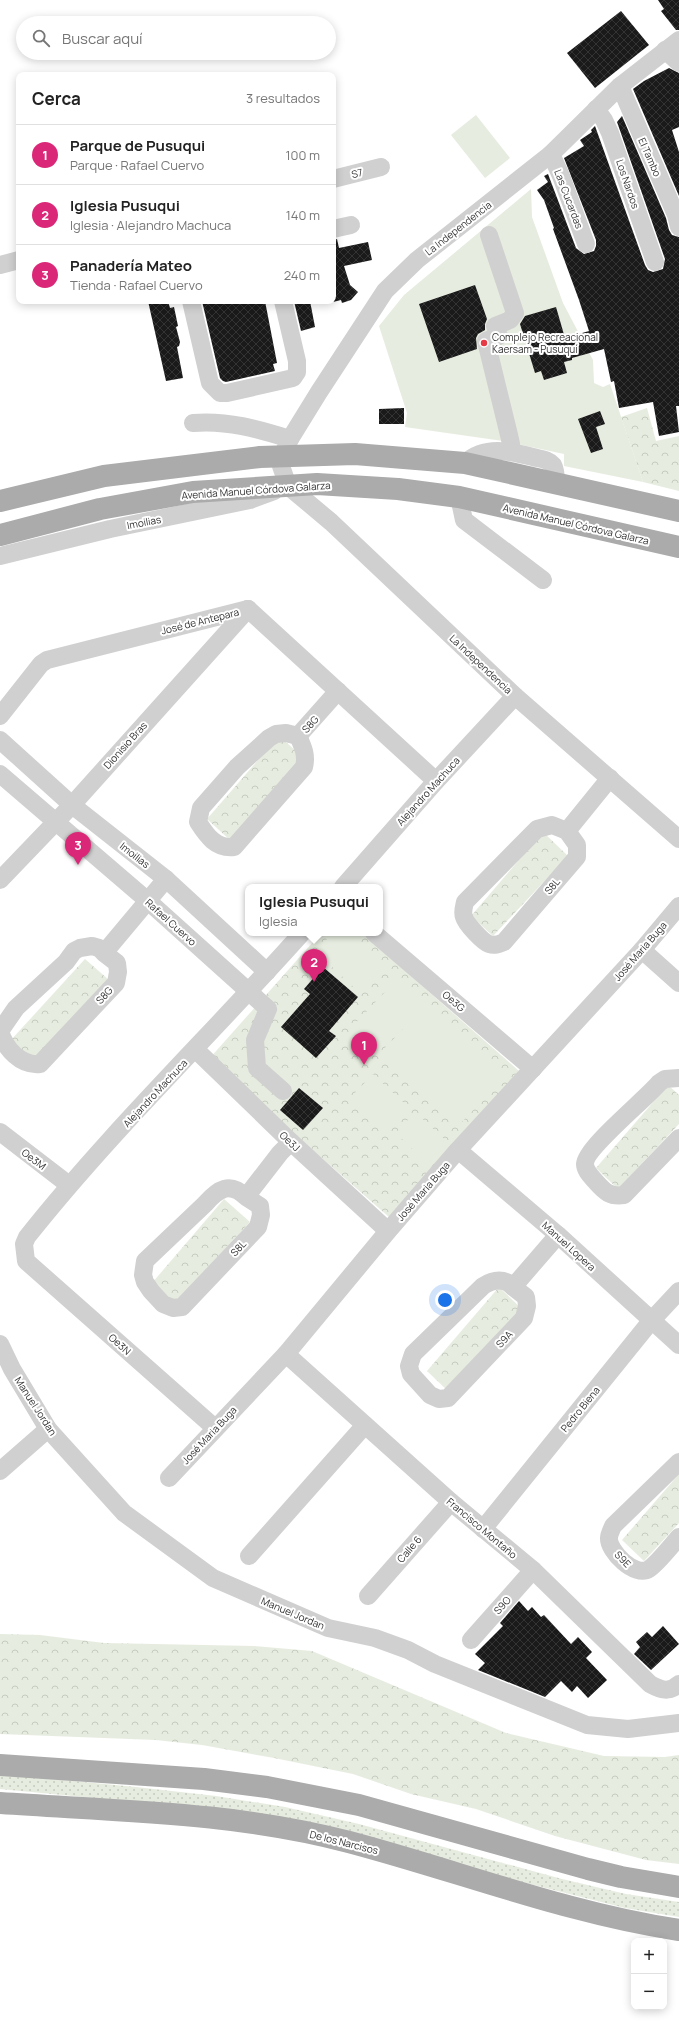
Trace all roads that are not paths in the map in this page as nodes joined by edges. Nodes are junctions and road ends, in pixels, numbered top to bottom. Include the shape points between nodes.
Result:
1 (672, 45) edge
2 (679, 63) edge
3 (620, 86) junction
4 (596, 109) junction
5 (551, 154) junction
6 (381, 167) dead end
7 (336, 178) edge
8 (351, 225) dead end
9 (336, 228) edge
10 (679, 228) edge
11 (489, 235) dead end
12 (586, 244) dead end
13 (16, 261) edge
14 (655, 262) dead end
15 (0, 265) edge
16 (192, 304) edge
17 (284, 304) edge
18 (193, 423) dead end
19 (286, 447) junction
20 (510, 451) junction
21 (465, 463) junction
22 (556, 484) junction
23 (288, 486) junction
24 (459, 496) junction
25 (0, 501) edge
26 (679, 511) edge
27 (0, 535) edge
28 (679, 547) edge
29 (0, 556) edge
30 (543, 580) dead end
31 (248, 609) junction
32 (338, 691) junction
33 (515, 696) junction
34 (0, 716) edge
35 (298, 736) junction
36 (0, 740) edge
37 (0, 774) edge
38 (610, 778) junction
39 (436, 781) junction
40 (72, 805) junction
41 (55, 822) junction
42 (567, 831) junction
43 (679, 838) edge
44 (166, 879) junction
45 (0, 880) edge
46 (346, 884) edge
47 (148, 901) junction
48 (679, 906) edge
49 (299, 936) edge
50 (378, 936) edge
51 (642, 950) junction
52 (104, 953) junction
53 (267, 972) junction
54 (679, 983) edge
55 (248, 994) junction
56 (0, 1031) edge
57 (195, 1050) junction
58 (533, 1069) junction
59 (679, 1078) edge
60 (282, 1091) dead end
61 (0, 1132) edge
62 (679, 1138) edge
63 (291, 1142) junction
64 (458, 1150) junction
65 (69, 1185) junction
66 (246, 1196) junction
67 (388, 1231) junction
68 (558, 1236) junction
69 (26, 1261) joint
70 (513, 1287) junction
71 (679, 1291) edge
72 (651, 1321) junction
73 (0, 1344) edge
74 (679, 1344) edge
75 (286, 1354) junction
76 (365, 1425) junction
77 (215, 1428) junction
78 (48, 1429) junction
79 (679, 1462) edge
80 (2, 1465) edge
81 (169, 1478) dead end
82 (451, 1502) junction
83 (483, 1529) junction
84 (679, 1537) edge
85 (249, 1556) dead end
86 (533, 1570) junction
87 (368, 1596) dead end
88 (471, 1640) dead end
89 (679, 1684) edge
90 (679, 1723) edge
91 (0, 1765) edge
92 (0, 1803) edge
93 (679, 1887) edge
94 (679, 1930) edge

1 - 2 street
1 - 3 street, La Independencia
3 - 4 street, La Independencia
3 - 10 street, El Tambo via 676,215
4 - 5 street, La Independencia
4 - 14 street, Los Nardos via 610,133
5 - 12 street, Las Cucardas
5 - 19 street, La Independencia via 417,260 385,291 348,345
6 - 7 street, S7
8 - 9 street
11 - 20 street via 515,313 510,320 495,326 499,336 486,341 511,444
13 - 15 street
16 - 17 street via 210,383 220,393 227,393 293,378 297,372 297,361
18 - 19 street via 241,425
19 - 21 main road
19 - 23 street via 281,466
19 - 25 main road via 104,476
20 - 21 street via 491,451 472,457
20 - 22 street via 550,463 554,469
21 - 22 main road
22 - 26 main road
23 - 24 main road, Avenida Manuel Córdova Galarza via 362,486
23 - 27 main road, Avenida Manuel Córdova Galarza via 193,492 162,497 100,509
23 - 29 street, Imoilias via 250,500 110,529
23 - 33 street, La Independencia via 331,522
24 - 28 main road, Avenida Manuel Córdova Galarza
24 - 30 street via 464,520
31 - 32 street, José de Antepara
31 - 34 street, José de Antepara via 47,660 41,664
31 - 40 street, Dionisio Bras
32 - 35 street, S8G
32 - 39 street, José de Antepara
33 - 38 street, La Independencia
33 - 39 street, Alejandro Machuca
35 - 35 street, S8G via 276,734 263,743 211,794 201,808 198,822 215,844 224,848 234,847 304,767 305,752
36 - 40 street, Imoilias
37 - 41 street, Rafael Cuervo
38 - 42 street
38 - 43 street, La Independencia
39 - 46 street, Alejandro Machuca
40 - 41 street, Dionisio Bras
40 - 44 street, Imoilias
41 - 45 street, Dionisio Bras
41 - 47 street, Rafael Cuervo
42 - 42 street, S8L via 552,825 537,829 466,902 463,909 464,917 470,927 488,944 504,942 577,857 577,845
44 - 47 street
44 - 53 street, Imoilias
47 - 52 street
47 - 55 street, Rafael Cuervo
48 - 51 street, José Maria Buga
49 - 53 street, Alejandro Machuca
50 - 58 street, Oe3G
51 - 54 street
51 - 58 street, José Maria Buga
52 - 56 street via 92,946 74,951 66,962 16,1008
52 - 56 street, S8G via 117,963 116,983 40,1064 30,1065 21,1061 2,1039
53 - 55 street, Alejandro Machuca
55 - 57 street, Alejandro Machuca
55 - 60 street, Rafael Cuervo via 268,1009 254,1040 257,1068
57 - 63 street, Oe3J
57 - 65 street, Alejandro Machuca
58 - 64 street, José Maria Buga
59 - 62 street via 665,1079 659,1083 590,1151 585,1163 587,1171 606,1193 624,1196
61 - 65 street, Oe3M
63 - 66 street
63 - 67 street, Oe3J
64 - 67 street, José Maria Buga
64 - 68 street, Manuel Lopera
65 - 69 street, Alejandro Machuca via 27,1237 24,1244
66 - 66 street, S8L via 232,1188 214,1193 145,1261 145,1282 163,1304 173,1308 182,1307 258,1227 260,1206
67 - 75 street, José Maria Buga
68 - 70 street
68 - 72 street, Manuel Lopera
69 - 77 street, Oe3N
70 - 70 street, S9A via 501,1280 483,1286 414,1354 409,1366 411,1374 430,1396 448,1398 524,1318 526,1297
71 - 72 street, Pedro Biena
72 - 74 street, Manuel Lopera
72 - 83 street, Pedro Biena
73 - 78 street, Manuel Jordan
75 - 76 street, Francisco Montaño
75 - 77 street, José Maria Buga
76 - 82 street, Francisco Montaño
76 - 85 street
77 - 81 street, José Maria Buga
78 - 80 street
78 - 90 street, Manuel Jordan via 124,1513 213,1578 321,1625 374,1638 408,1650 435,1664 587,1725 628,1729
79 - 84 street, S9E via 613,1526 609,1538 611,1546 625,1563 639,1571 648,1570
82 - 83 street, Francisco Montaño
82 - 87 street, Calle 6
83 - 86 street, Francisco Montaño
86 - 88 street, S9O
86 - 89 street, Francisco Montaño via 650,1684 665,1691
91 - 93 main road via 204,1779 267,1787 359,1805 595,1871
92 - 94 main road, De los Narcisos via 217,1818 292,1829 349,1841 571,1908

